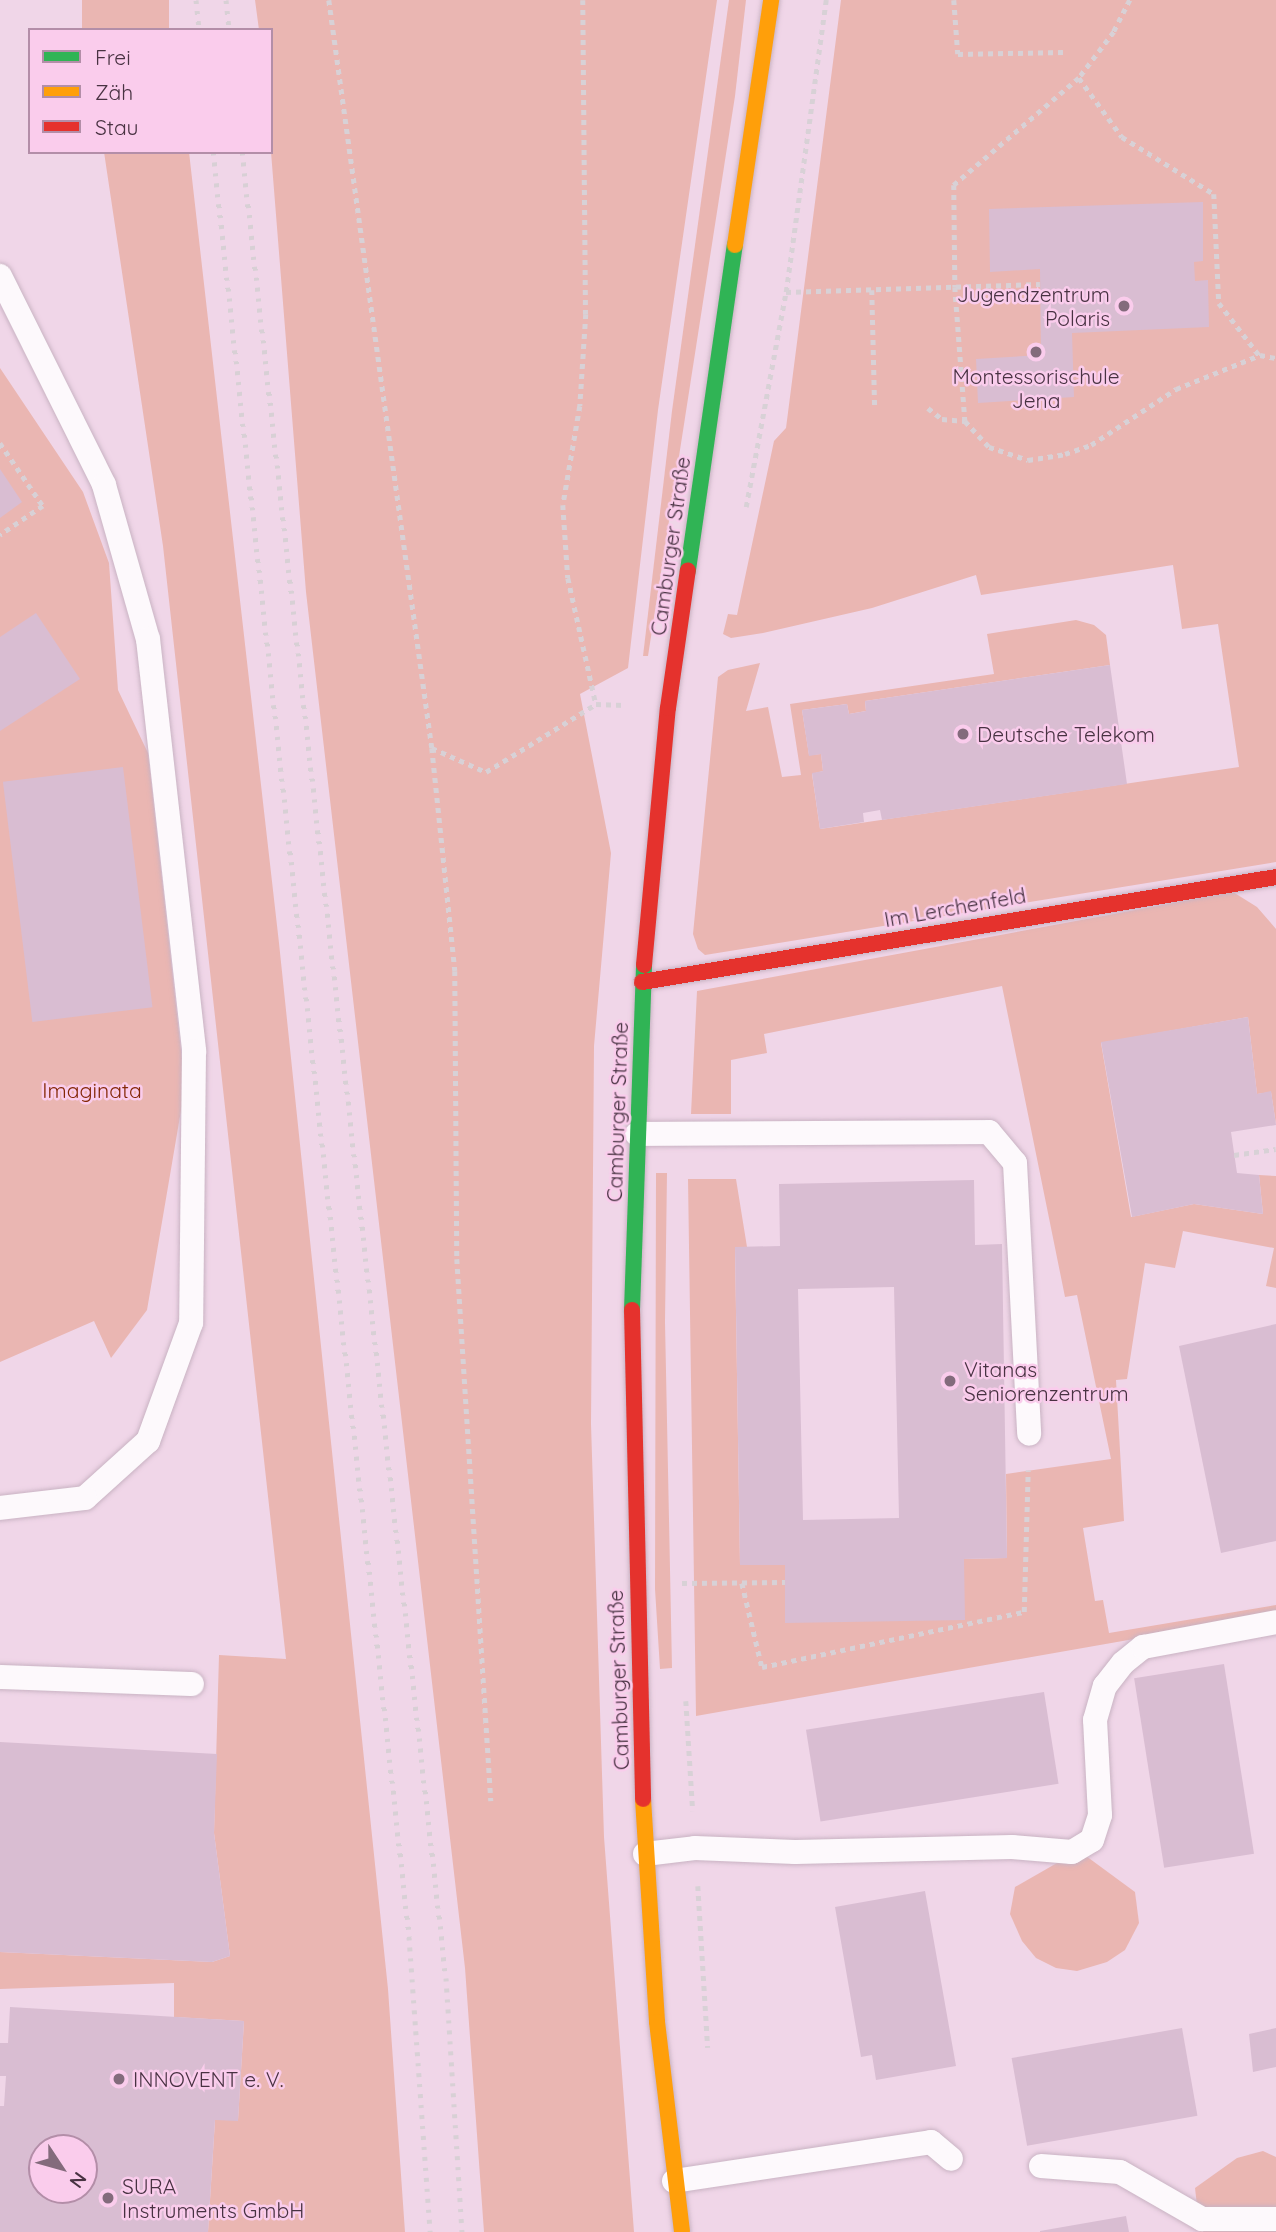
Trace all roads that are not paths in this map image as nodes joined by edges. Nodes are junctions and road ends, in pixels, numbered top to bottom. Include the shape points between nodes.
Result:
1 (771, 0) edge
2 (0, 276) edge
3 (1276, 877) edge
4 (642, 982) junction
5 (637, 1134) junction
6 (1030, 1434) road end
7 (0, 1508) edge
8 (1276, 1622) edge
9 (0, 1677) edge
10 (192, 1684) dead end
11 (645, 1854) junction
12 (951, 2159) dead end
13 (1041, 2166) dead end
14 (674, 2181) junction
15 (1276, 2219) edge
16 (682, 2232) edge

1 - 4 main road, Camburger Straße via 668,708
2 - 7 lane via 104,485 149,639 194,1051 191,1323 148,1441 85,1498
3 - 4 main road, Im Lerchenfeld
4 - 5 main road, Camburger Straße
5 - 6 lane via 989,1132 1015,1163
5 - 11 main road, Camburger Straße via 632,1323
8 - 11 lane via 1143,1647 1123,1662 1104,1686 1095,1720 1100,1815 1092,1840 1072,1852 1012,1847 796,1852 695,1848
9 - 10 lane
11 - 14 main road, Camburger Straße
12 - 14 lane via 931,2141
13 - 15 lane via 1120,2172 1202,2218
14 - 16 main road, Camburger Straße

